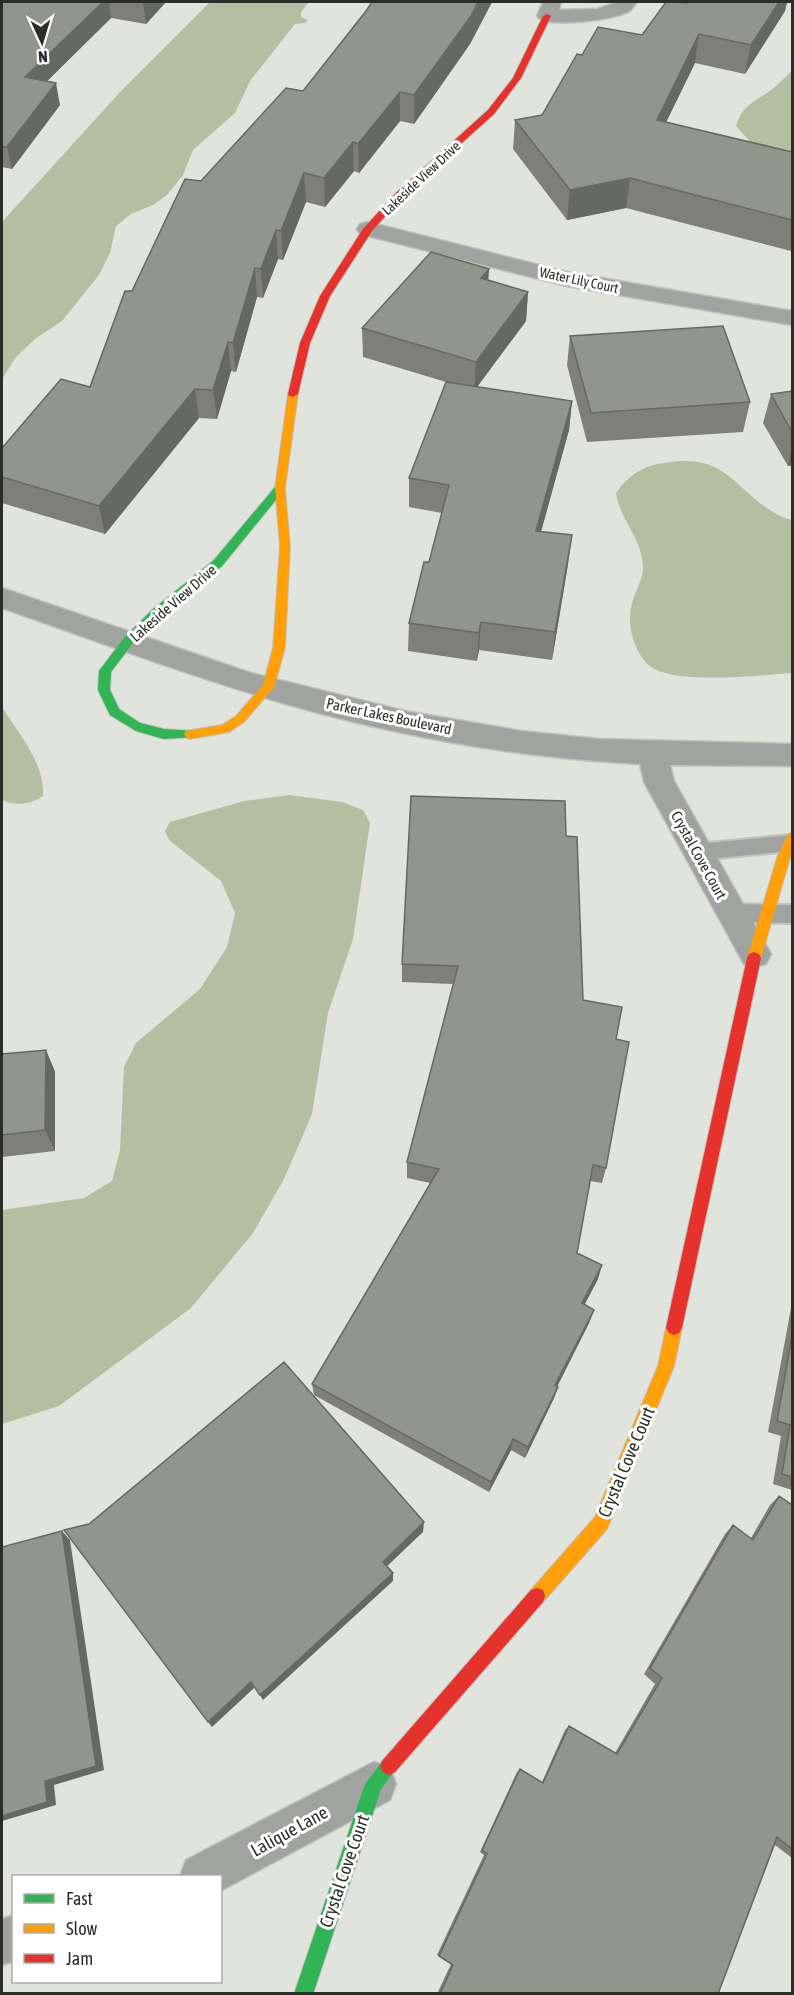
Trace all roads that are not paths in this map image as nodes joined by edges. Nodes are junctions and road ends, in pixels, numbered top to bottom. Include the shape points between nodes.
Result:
1 (627, 2) edge
2 (550, 9) edge
3 (368, 229) junction
4 (792, 318) edge
5 (280, 488) junction
6 (2, 598) edge
7 (128, 641) junction
8 (268, 687) junction
9 (652, 753) junction
10 (792, 755) edge
11 (791, 841) edge
12 (697, 852) junction
13 (731, 912) junction
14 (767, 913) junction
15 (792, 914) edge
16 (755, 954) junction
17 (374, 1784) junction
18 (204, 1875) edge
19 (303, 1994) edge

1 - 2 street, Lakeside View Drive via 599,15
2 - 3 street, Lakeside View Drive via 517,78 491,112 400,194
3 - 4 street, Water Lily Court via 567,279
3 - 5 street, Lakeside View Drive via 325,296 305,343 292,396
5 - 7 street, Lakeside View Drive via 218,563
5 - 8 street, Lakeside View Drive via 285,546 279,648
6 - 7 street, Parker Lakes Boulevard
7 - 8 street, Parker Lakes Boulevard
7 - 8 street, Lakeside View Drive via 105,671 105,690 114,712 136,728 174,734 225,729 240,719
8 - 9 street, Parker Lakes Boulevard via 329,705 420,724 529,742
9 - 10 street, Parker Lakes Boulevard
9 - 12 street, Crystal Cove Court via 659,782
11 - 12 lane
11 - 14 street, Crystal Cove Court
12 - 13 street, Crystal Cove Court
13 - 14 lane
13 - 16 street, Crystal Cove Court
14 - 15 lane
14 - 16 street, Crystal Cove Court
16 - 17 street, Crystal Cove Court via 666,1366 601,1523
17 - 18 street, Lalique Lane
17 - 19 street, Crystal Cove Court

